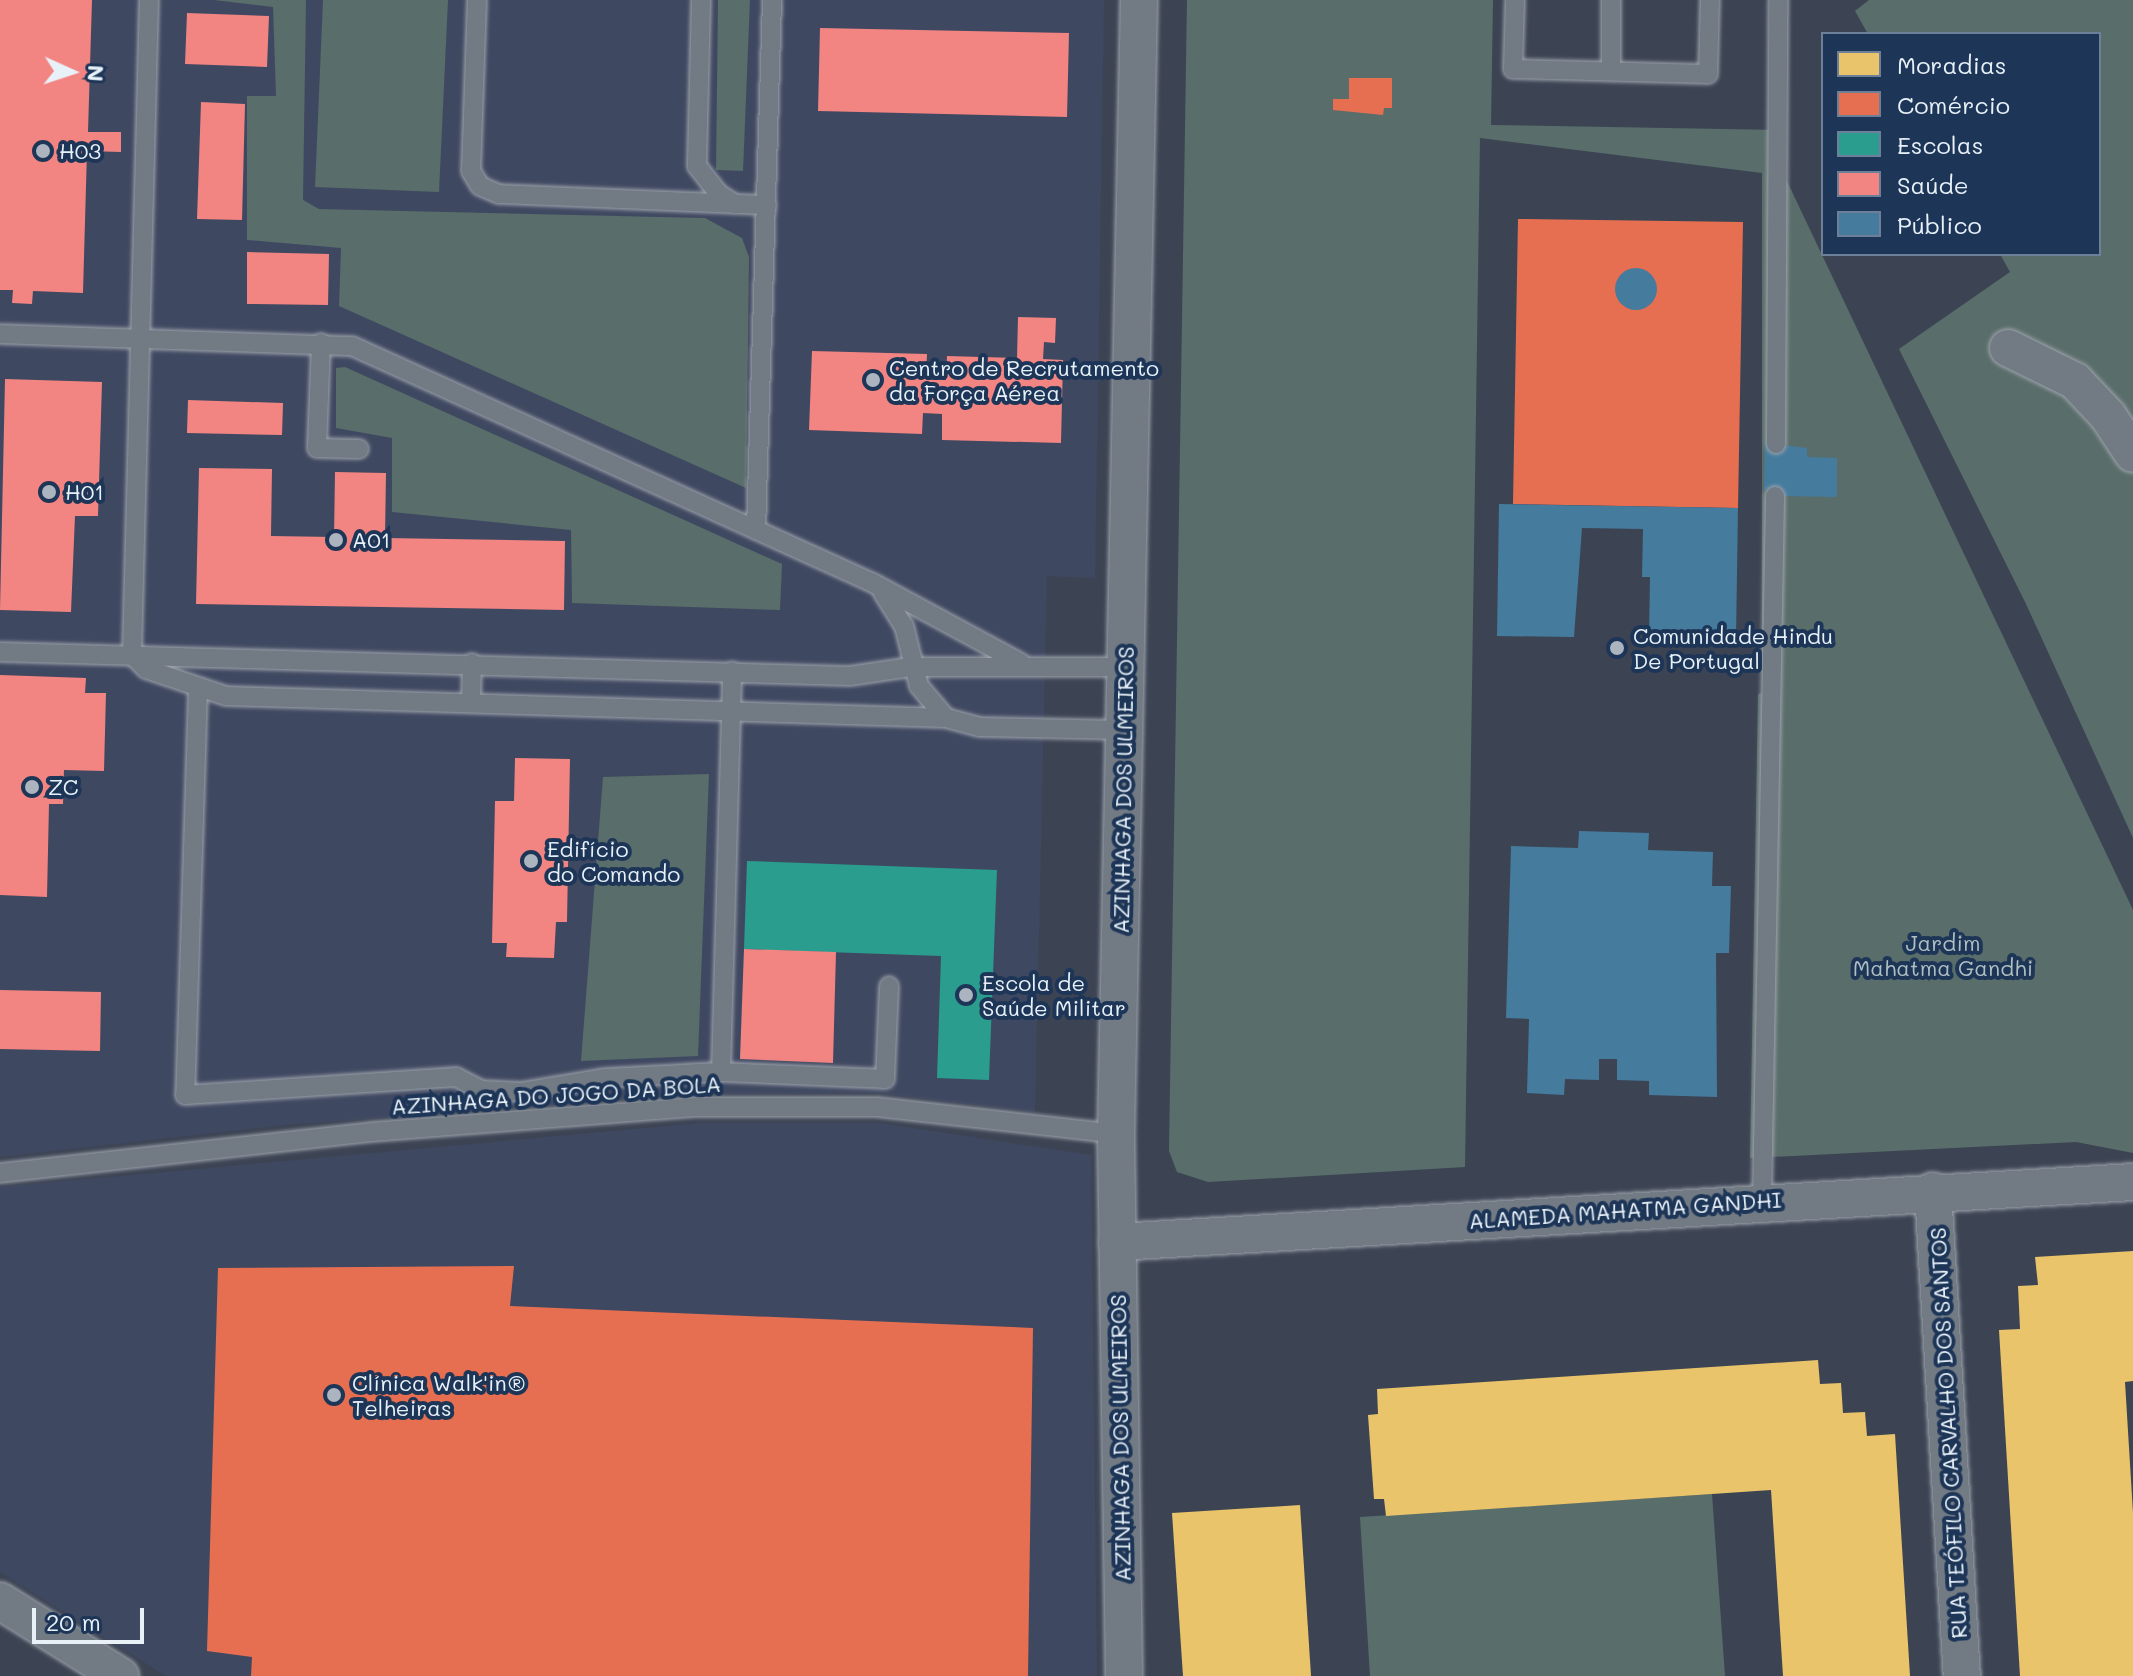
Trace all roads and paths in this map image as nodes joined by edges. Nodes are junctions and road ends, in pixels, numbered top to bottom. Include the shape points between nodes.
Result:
1 (149, 0) edge
2 (477, 0) edge
3 (701, 0) edge
4 (772, 0) edge
5 (1139, 0) edge
6 (1515, 0) edge
7 (1611, 0) edge
8 (1710, 0) edge
9 (1778, 0) edge
10 (1611, 71) junction
11 (735, 204) junction
12 (767, 205) junction
13 (0, 334) edge
14 (140, 338) junction
15 (321, 343) junction
16 (2008, 348) dead end
17 (1776, 444) dead end
18 (359, 449) dead end
19 (2133, 454) edge
20 (1775, 496) dead end
21 (756, 530) junction
22 (873, 583) junction
23 (0, 652) edge
24 (132, 655) junction
25 (472, 663) junction
26 (1024, 664) junction
27 (910, 667) junction
28 (1126, 667) junction
29 (732, 671) junction
30 (198, 690) junction
31 (471, 703) junction
32 (730, 711) junction
33 (946, 718) junction
34 (1124, 730) junction
35 (889, 986) dead end
36 (721, 1072) junction
37 (1116, 1134) junction
38 (0, 1173) edge
39 (2133, 1182) edge
40 (1933, 1191) junction
41 (1762, 1201) junction
42 (1117, 1242) junction
43 (0, 1601) edge
44 (120, 1676) edge
45 (1124, 1676) edge
46 (1962, 1676) edge

1 - 14 lane
2 - 11 lane via 471,171 480,186 499,194
3 - 11 lane via 697,166 719,194
4 - 12 lane
5 - 28 street, AZINHAGA DOS ULMEIROS
6 - 10 lane via 1513,69
7 - 10 lane
8 - 10 lane via 1708,74
9 - 17 lane
11 - 12 lane
12 - 21 lane
13 - 14 lane
14 - 15 lane
14 - 24 lane
15 - 18 lane via 317,448
15 - 21 lane via 372,353
16 - 19 street via 2075,381 2108,416
20 - 41 lane
21 - 22 lane
22 - 26 lane
22 - 27 lane via 894,604 904,626
23 - 24 lane
24 - 25 lane
24 - 30 lane via 146,669
25 - 29 lane
25 - 31 lane
26 - 27 lane
26 - 28 lane
27 - 29 lane via 850,676
27 - 33 lane
28 - 34 street, AZINHAGA DOS ULMEIROS
29 - 32 lane
30 - 31 lane via 226,696
30 - 36 lane via 185,1095 456,1077 481,1090 522,1092 606,1078
31 - 32 lane
32 - 33 lane
32 - 36 lane
33 - 34 lane via 979,727
34 - 37 street, AZINHAGA DOS ULMEIROS
35 - 36 lane via 885,1079
37 - 38 lane, AZINHAGA DO JOGO DA BOLA via 877,1107 694,1107 371,1132
37 - 42 street, AZINHAGA DOS ULMEIROS
39 - 40 street, ALAMEDA MAHATMA GANDHI
40 - 41 street, ALAMEDA MAHATMA GANDHI
40 - 46 street, RUA TEÓFILO CARVALHO DOS SANTOS
41 - 42 street, ALAMEDA MAHATMA GANDHI
42 - 45 street, AZINHAGA DOS ULMEIROS
43 - 44 street

